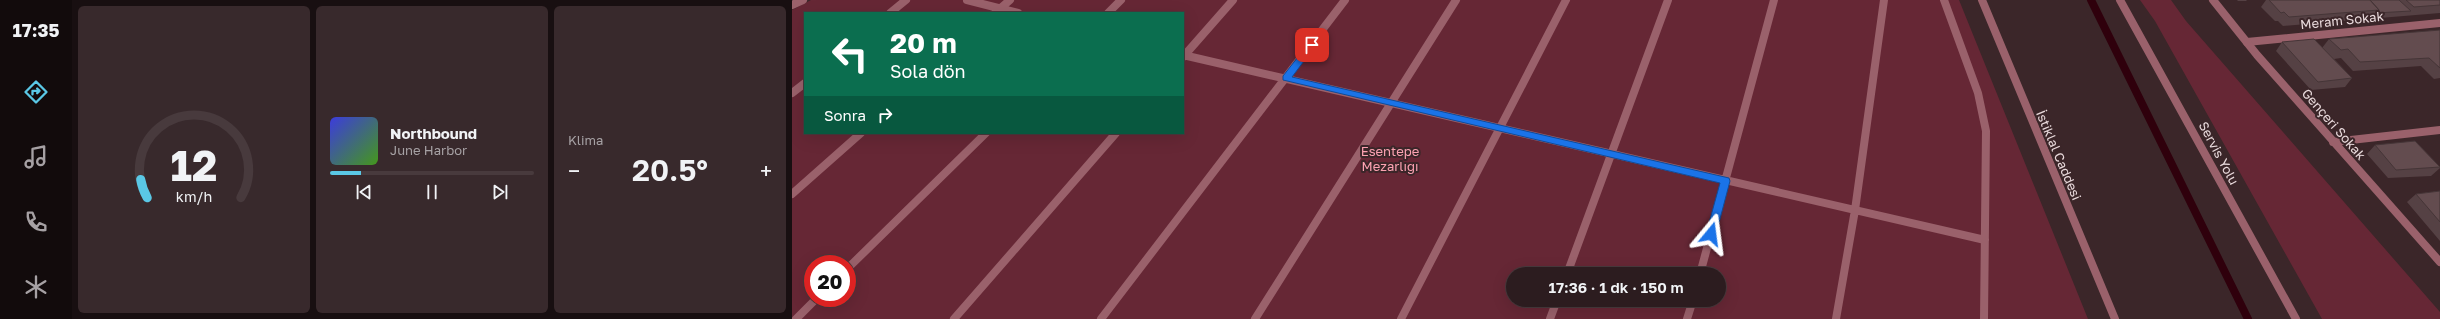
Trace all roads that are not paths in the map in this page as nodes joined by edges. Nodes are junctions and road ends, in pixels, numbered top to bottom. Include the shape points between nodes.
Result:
1 (803, 0) edge
2 (906, 0) edge
3 (967, 0) edge
4 (1010, 0) edge
5 (1121, 0) edge
6 (1233, 0) edge
7 (1345, 0) edge
8 (1456, 0) edge
9 (1566, 0) edge
10 (1668, 0) edge
11 (1774, 0) edge
12 (1884, 0) edge
13 (1944, 0) edge
14 (1982, 0) edge
15 (2120, 0) edge
16 (2213, 0) edge
17 (792, 6) edge
18 (997, 11) edge
19 (891, 12) edge
20 (1008, 12) edge
21 (1109, 12) edge
22 (2440, 23) edge
23 (2247, 42) junction
24 (1184, 55) edge
25 (1184, 56) edge
26 (1286, 78) junction
27 (804, 84) edge
28 (792, 93) edge
29 (1390, 103) junction
30 (1499, 129) junction
31 (2440, 130) edge
32 (860, 134) edge
33 (985, 134) edge
34 (1115, 134) edge
35 (2333, 142) junction
36 (1611, 156) junction
37 (1726, 181) junction
38 (792, 194) edge
39 (1855, 210) junction
40 (1985, 240) junction
41 (856, 260) edge
42 (2440, 262) edge
43 (1570, 267) edge
44 (1702, 267) edge
45 (808, 307) edge
46 (1554, 307) edge
47 (1691, 307) edge
48 (796, 319) edge
49 (954, 319) edge
50 (1101, 319) edge
51 (1256, 319) edge
52 (1401, 319) edge
53 (1550, 319) edge
54 (1688, 319) edge
55 (1836, 319) edge
56 (1984, 319) edge
57 (2115, 319) edge
58 (2296, 319) edge

1 - 17 street
2 - 19 street
3 - 18 street
4 - 18 street
5 - 21 street
6 - 24 street
7 - 26 street
8 - 29 street
9 - 30 street
10 - 36 street
11 - 37 street
12 - 39 street
13 - 40 street via 1978,93 1986,131
14 - 57 street, İstiklal Caddesi
15 - 58 street, Servis Yolu
16 - 23 street, Gençeri Sokak
18 - 20 street
22 - 23 street, Meram Sokak
23 - 35 street, Gençeri Sokak
25 - 26 street
26 - 29 street
26 - 50 street
27 - 28 street
29 - 30 street
29 - 51 street
30 - 36 street
30 - 52 street
31 - 35 street
32 - 38 street
33 - 41 street
34 - 49 street
35 - 42 street, Gençeri Sokak
36 - 37 street
36 - 43 street
37 - 39 street
37 - 44 street
39 - 40 street
39 - 55 street
40 - 56 street
45 - 48 street
46 - 53 street
47 - 54 street

